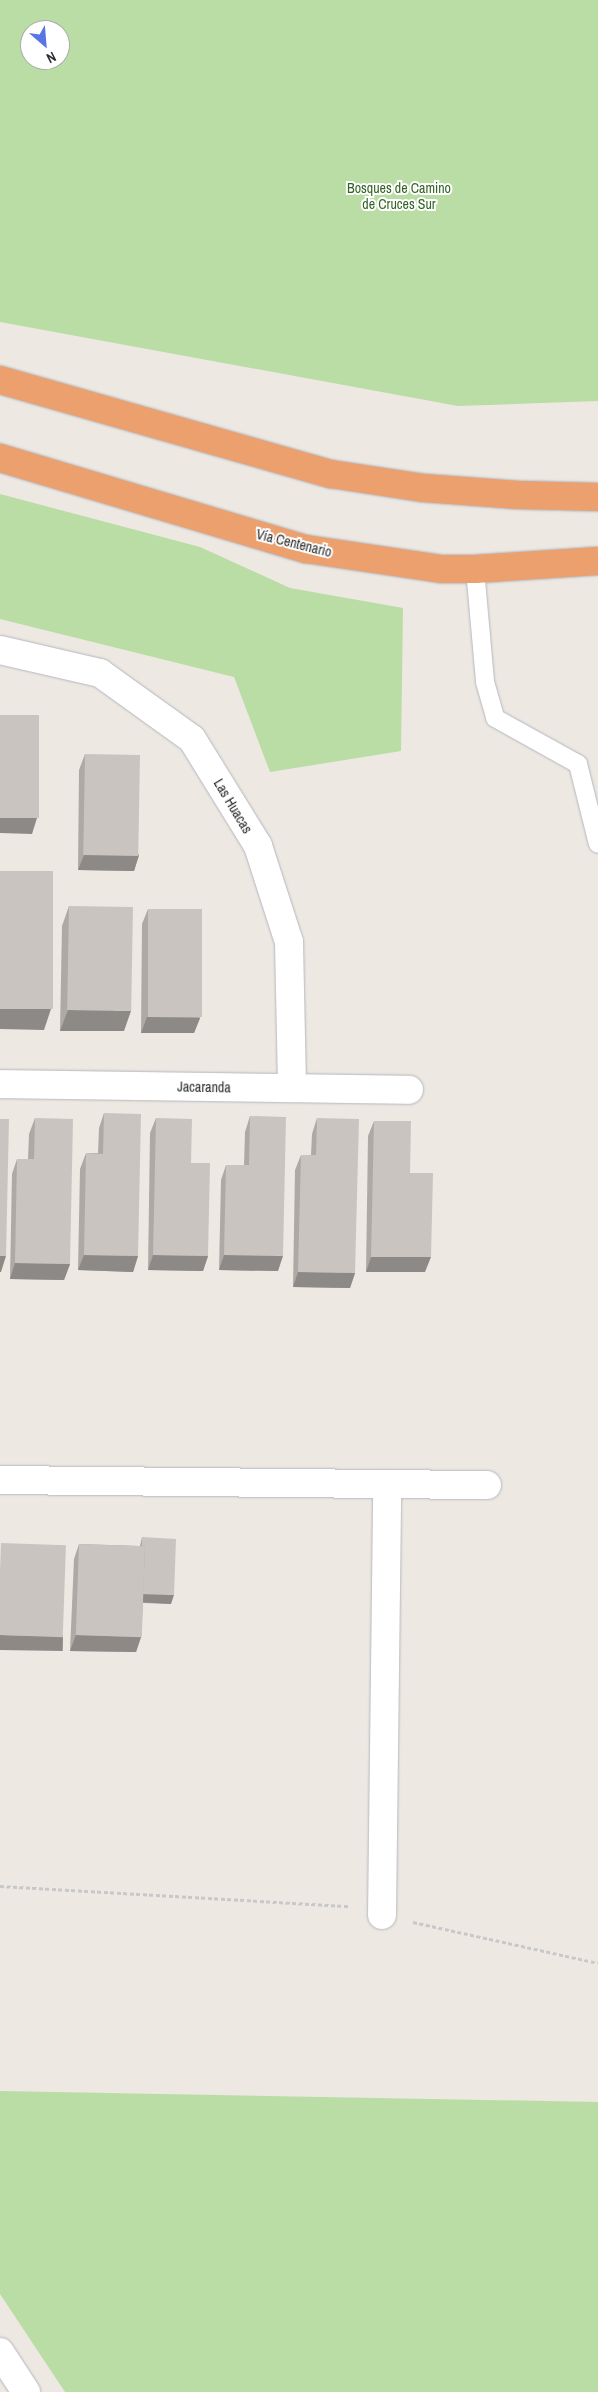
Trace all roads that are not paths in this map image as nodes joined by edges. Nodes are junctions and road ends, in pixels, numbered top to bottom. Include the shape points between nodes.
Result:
1 (0, 380) edge
2 (0, 458) edge
3 (598, 498) edge
4 (598, 561) edge
5 (475, 569) junction
6 (0, 650) edge
7 (598, 844) edge
8 (0, 1084) edge
9 (292, 1088) junction
10 (409, 1090) dead end
11 (0, 1480) edge
12 (387, 1484) junction
13 (487, 1485) dead end
14 (382, 1915) road end
15 (0, 2352) edge
16 (26, 2392) edge

1 - 3 highway via 331,474 424,488
2 - 5 highway, Vía Centenario via 306,549 442,569
4 - 5 highway, Vía Centenario
5 - 7 lane via 485,682 495,718 578,764
6 - 9 street, Las Huacas via 100,673 192,739 258,846 289,942
8 - 9 street, Jacaranda
9 - 10 street, Jacaranda
11 - 12 street
12 - 13 street
12 - 14 street
15 - 16 street

